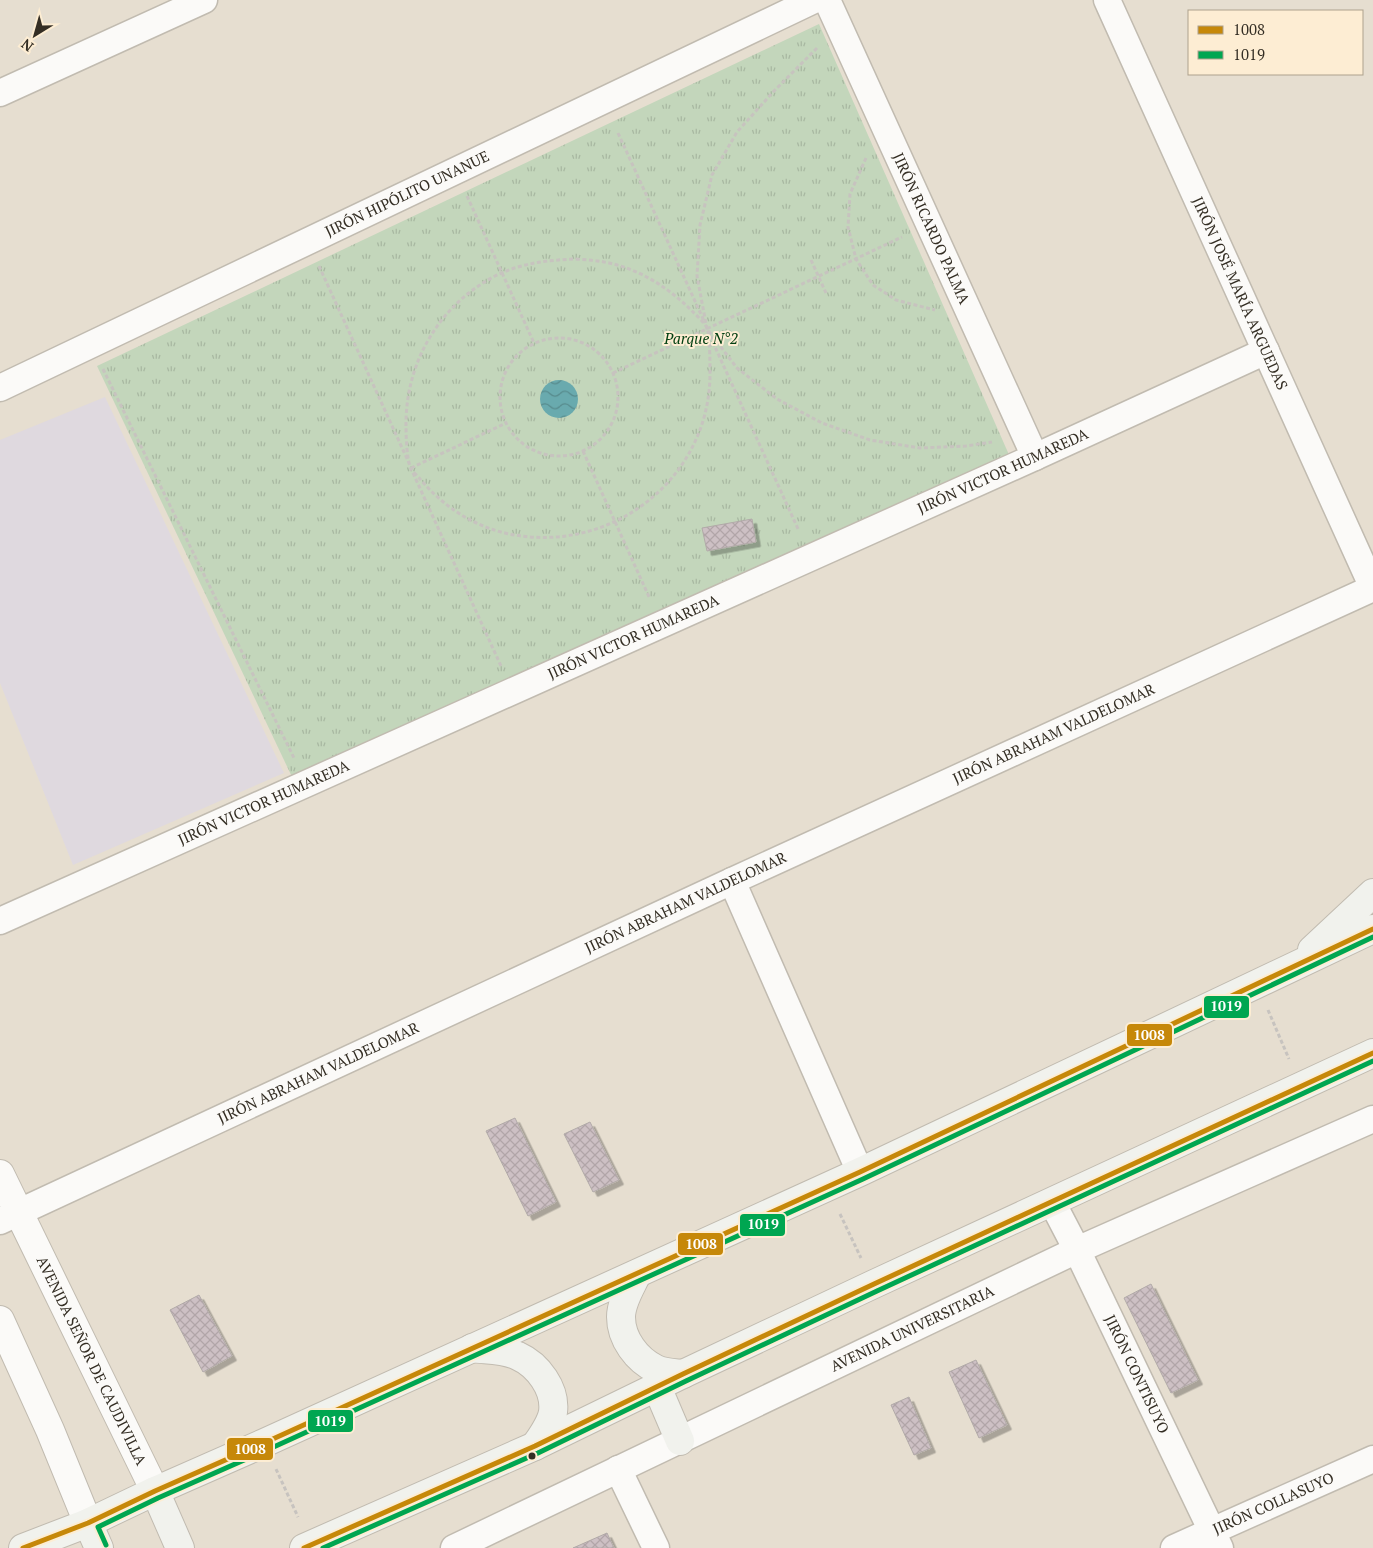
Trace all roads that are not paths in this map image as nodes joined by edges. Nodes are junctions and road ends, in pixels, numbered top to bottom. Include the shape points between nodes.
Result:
1 (204, 0) edge
2 (814, 0) edge
3 (1107, 0) edge
4 (831, 9) edge
5 (0, 93) edge
6 (1266, 351) junction
7 (0, 388) edge
8 (1030, 446) junction
9 (1373, 588) edge
10 (732, 881) junction
11 (1373, 893) edge
12 (0, 921) edge
13 (1373, 929) edge
14 (1292, 968) junction
15 (1373, 1053) edge
16 (1373, 1118) edge
17 (860, 1172) junction
18 (0, 1174) edge
19 (1052, 1202) junction
20 (9, 1217) edge
21 (1077, 1250) junction
22 (637, 1274) junction
23 (0, 1320) edge
24 (472, 1348) junction
25 (683, 1374) junction
26 (657, 1387) junction
27 (680, 1441) junction
28 (535, 1446) junction
29 (1373, 1459) edge
30 (618, 1469) junction
31 (155, 1491) junction
32 (88, 1523) junction
33 (1216, 1539) edge
34 (308, 1546) edge
35 (23, 1548) edge
36 (99, 1548) edge
37 (180, 1548) edge
38 (454, 1548) edge
39 (656, 1548) edge
40 (1174, 1548) edge

1 - 5 street
2 - 7 street, JIRÓN HIPÓLITO UNANUE
3 - 6 street, JIRÓN JOSÉ MARÍA ARGUEDAS
4 - 8 street, JIRÓN RICARDO PALMA
6 - 8 street, JIRÓN VICTOR HUMAREDA
6 - 9 street, JIRÓN JOSÉ MARÍA ARGUEDAS
8 - 12 street, JIRÓN VICTOR HUMAREDA via 662,624
9 - 10 street, JIRÓN ABRAHAM VALDELOMAR
10 - 17 street
10 - 20 street, JIRÓN ABRAHAM VALDELOMAR
11 - 14 main road
13 - 14 main road
14 - 17 main road
15 - 19 main road
16 - 21 street, AVENIDA UNIVERSITARIA
17 - 22 main road
18 - 20 street, AVENIDA SEÑOR DE CAUDIVILLA
19 - 21 street, JIRÓN CONTISUYO
19 - 25 main road
20 - 31 street, AVENIDA SEÑOR DE CAUDIVILLA
21 - 27 street, AVENIDA UNIVERSITARIA
21 - 33 street, JIRÓN CONTISUYO
22 - 24 main road
22 - 25 main road via 625,1297 621,1316 624,1334 633,1351 644,1362 658,1370
23 - 32 street
24 - 28 main road via 504,1351 518,1356 532,1364 546,1380 553,1412
24 - 31 main road
25 - 26 main road
26 - 27 main road
26 - 28 main road
27 - 30 street, AVENIDA UNIVERSITARIA
28 - 34 main road
29 - 33 street, JIRÓN COLLASUYO
30 - 38 street, AVENIDA UNIVERSITARIA
30 - 39 street
31 - 32 main road
31 - 37 main road, AVENIDA SEÑOR DE CAUDIVILLA
32 - 35 main road
32 - 36 main road
33 - 40 street, JIRÓN COLLASUYO

